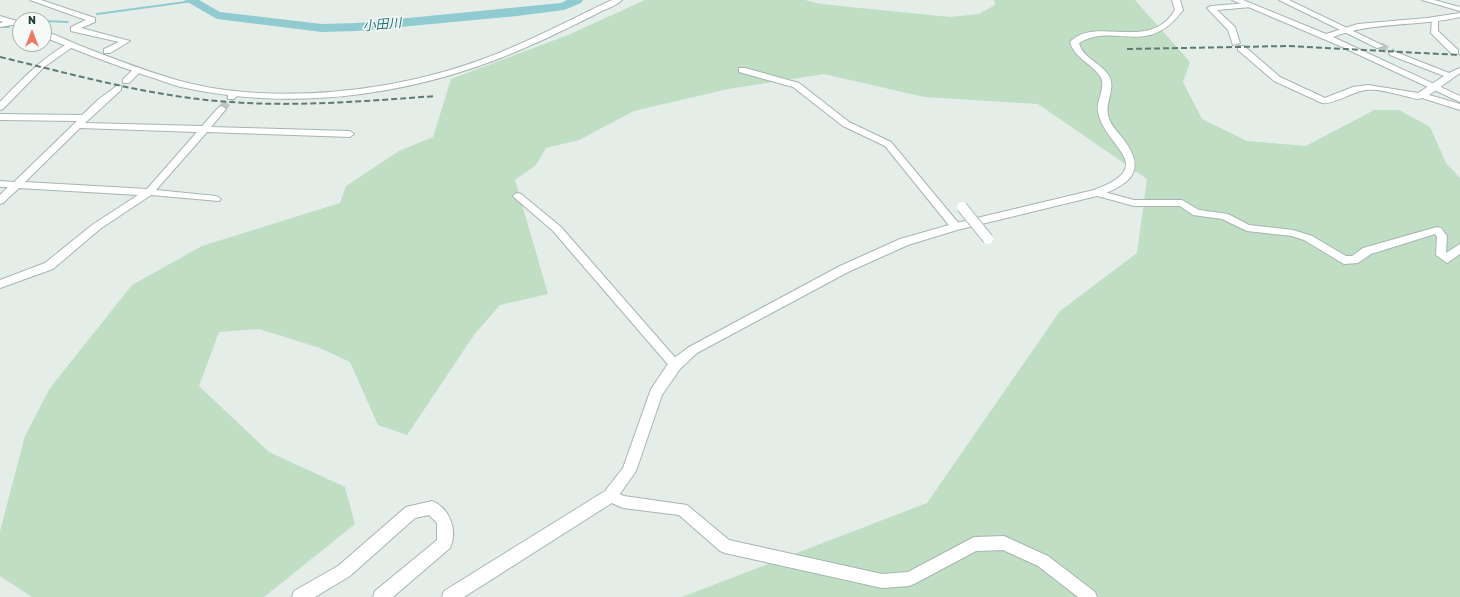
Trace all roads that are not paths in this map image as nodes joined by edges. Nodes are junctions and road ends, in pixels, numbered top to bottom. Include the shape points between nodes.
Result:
1 (34, 0) edge
2 (618, 0) edge
3 (1176, 0) edge
4 (1236, 0) edge
5 (1283, 0) edge
6 (1426, 0) edge
7 (1248, 5) junction
8 (1460, 9) edge
9 (1460, 15) edge
10 (0, 18) edge
11 (1435, 21) junction
12 (12, 22) edge
13 (12, 24) edge
14 (0, 25) edge
15 (1347, 30) junction
16 (1325, 36) junction
17 (52, 38) edge
18 (70, 46) junction
19 (1380, 46) tunnel mouth
20 (107, 51) dead end
21 (1455, 52) dead end
22 (1393, 53) tunnel mouth
23 (138, 70) junction
24 (742, 70) dead end
25 (1460, 70) edge
26 (1448, 75) junction
27 (126, 81) dead end
28 (1435, 86) junction
29 (118, 88) dead end
30 (1424, 96) junction
31 (1460, 99) edge
32 (0, 107) edge
33 (1460, 107) edge
34 (222, 109) tunnel mouth
35 (0, 117) edge
36 (82, 122) junction
37 (205, 130) junction
38 (350, 134) dead end
39 (0, 184) edge
40 (16, 186) junction
41 (149, 192) junction
42 (1097, 193) junction
43 (518, 196) dead end
44 (216, 199) dead end
45 (0, 201) edge
46 (962, 207) dead end
47 (956, 227) junction
48 (988, 239) dead end
49 (1460, 248) edge
50 (0, 284) edge
51 (675, 365) junction
52 (610, 496) junction
53 (300, 597) edge
54 (381, 597) edge
55 (450, 597) edge
56 (1090, 597) edge

1 - 20 street via 92,20 74,29 126,40
2 - 23 street via 498,56 451,72 365,90 321,95 233,96 184,85
3 - 42 street via 1179,10 1175,16 1151,32 1136,36 1086,35 1074,42 1080,54 1104,76 1107,86 1102,111 1109,127 1129,156 1131,169 1127,178 1119,184
4 - 7 street
5 - 15 street
6 - 8 street
7 - 16 street
7 - 30 street via 1211,8 1232,29 1239,46 1277,79 1325,101 1368,87
9 - 11 street
10 - 12 street
11 - 15 street via 1382,24
11 - 21 street via 1434,31
13 - 14 street
15 - 16 street
15 - 19 street
16 - 28 street
17 - 18 street
18 - 23 street
18 - 32 street via 57,53 34,73
22 - 26 street
23 - 27 street
24 - 47 street via 796,85 846,124 888,144
25 - 26 street
26 - 28 street
28 - 30 street
28 - 31 street
29 - 36 street
30 - 33 street
34 - 37 street
35 - 36 street
36 - 37 street
36 - 40 street
37 - 38 street
37 - 41 street
39 - 40 street
40 - 41 street
40 - 45 street
41 - 44 street
41 - 50 street via 96,227 49,266
42 - 47 street
42 - 49 street via 1134,203 1182,203 1197,213 1224,216 1247,228 1293,233 1308,238 1344,260 1354,260 1367,251 1438,230 1442,236 1443,257 1448,259
43 - 51 street via 557,229
46 - 48 street, bridge
47 - 51 street via 904,242 844,269 692,350
51 - 52 street via 656,393 629,471
52 - 55 street
52 - 56 street via 623,502 682,509 725,546 882,581 909,579 974,544 1004,543 1043,561
53 - 54 street via 344,571 411,512 432,508 444,520 445,543

